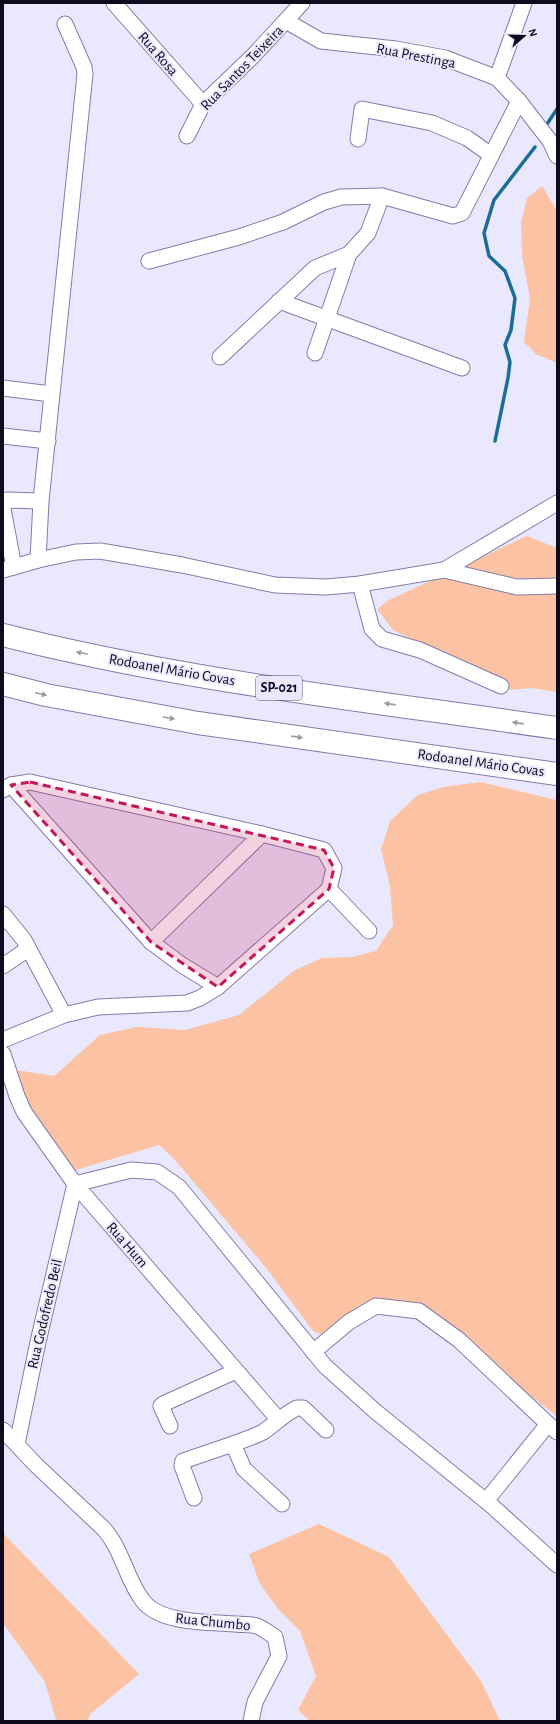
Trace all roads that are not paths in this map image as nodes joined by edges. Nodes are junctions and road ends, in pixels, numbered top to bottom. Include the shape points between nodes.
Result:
1 (302, 3) edge
2 (524, 3) edge
3 (117, 4) edge
4 (286, 21) junction
5 (64, 24) dead end
6 (496, 78) junction
7 (519, 101) junction
8 (203, 104) junction
9 (187, 136) dead end
10 (358, 139) dead end
11 (491, 155) junction
12 (557, 156) edge
13 (382, 196) junction
14 (349, 254) junction
15 (149, 261) dead end
16 (279, 301) junction
17 (327, 319) junction
18 (315, 353) dead end
19 (220, 357) dead end
20 (462, 368) dead end
21 (3, 388) edge
22 (51, 394) junction
23 (3, 436) edge
24 (48, 441) junction
25 (41, 501) junction
26 (557, 503) edge
27 (3, 508) edge
28 (38, 560) junction
29 (8, 569) edge
30 (444, 570) junction
31 (360, 584) junction
32 (557, 586) edge
33 (3, 635) edge
34 (3, 684) edge
35 (501, 686) dead end
36 (557, 728) edge
37 (557, 774) edge
38 (7, 788) edge
39 (262, 834) junction
40 (328, 889) junction
41 (3, 914) edge
42 (369, 931) dead end
43 (152, 942) junction
44 (28, 949) junction
45 (3, 966) edge
46 (218, 987) junction
47 (64, 1015) junction
48 (3, 1040) edge
49 (3, 1054) edge
50 (75, 1184) junction
51 (314, 1352) junction
52 (236, 1371) junction
53 (278, 1419) junction
54 (170, 1426) dead end
55 (553, 1428) edge
56 (3, 1430) edge
57 (326, 1430) dead end
58 (17, 1444) junction
59 (233, 1444) junction
60 (194, 1498) dead end
61 (486, 1501) junction
62 (282, 1504) dead end
63 (557, 1565) edge
64 (251, 1721) edge

1 - 4 street, Rua Santos Teixeira
2 - 6 street
3 - 8 street, Rua Rosa
4 - 6 street, Rua Prestinga via 321,41 396,49 445,58
4 - 8 street, Rua Santos Teixeira
5 - 22 street via 85,74
6 - 7 street, Rua Prestinga
7 - 11 street
7 - 12 street, Rua Prestinga via 550,141
8 - 9 street, Rua Santos Teixeira
10 - 11 street via 362,109 432,123 467,138
11 - 13 street via 462,213 453,216
13 - 14 street via 368,233
13 - 15 street via 341,197 240,237
14 - 16 street via 315,268
14 - 17 street
16 - 17 street
16 - 19 street
17 - 18 street
17 - 20 street
21 - 22 street
22 - 24 street
23 - 24 street
24 - 25 street
25 - 27 street via 7,500
25 - 28 street
26 - 30 street
27 - 29 street
28 - 29 street
28 - 31 street via 76,552 100,551 182,565 270,585 326,587
30 - 31 street
30 - 32 street via 517,587
31 - 35 street via 372,629 382,639 420,650
36 -> 33 highway, Rodoanel Mário Covas / SP-021 via 212,678 103,658
34 -> 37 highway, Rodoanel Mário Covas via 46,695 198,723
38 - 39 street via 30,782
38 - 43 street
39 - 40 street via 324,850 334,868
39 - 43 street
40 - 42 street
40 - 46 street
41 - 44 street
43 - 46 street via 182,965
44 - 45 street
44 - 47 street
46 - 47 street via 187,1004 98,1007
47 - 48 street
49 - 50 street, Rua Hum via 24,1112
50 - 51 street via 131,1170 157,1172 179,1187
50 - 52 street, Rua Hum
50 - 58 street, Rua Godofredo Beil
51 - 55 street via 350,1322 376,1306 419,1311 459,1340
51 - 61 street via 325,1366 375,1411
52 - 53 street, Rua Hum
52 - 54 street via 161,1406
53 - 57 street via 286,1417 297,1408 304,1408
53 - 59 street via 262,1432
55 - 61 street
56 - 58 street, Rua Chumbo
58 - 64 street, Rua Chumbo via 114,1540 137,1591 144,1602 154,1610 165,1616 195,1621 257,1626 275,1637 279,1656 255,1702
59 - 60 street via 183,1461 182,1466
59 - 62 street via 244,1469
61 - 63 street

